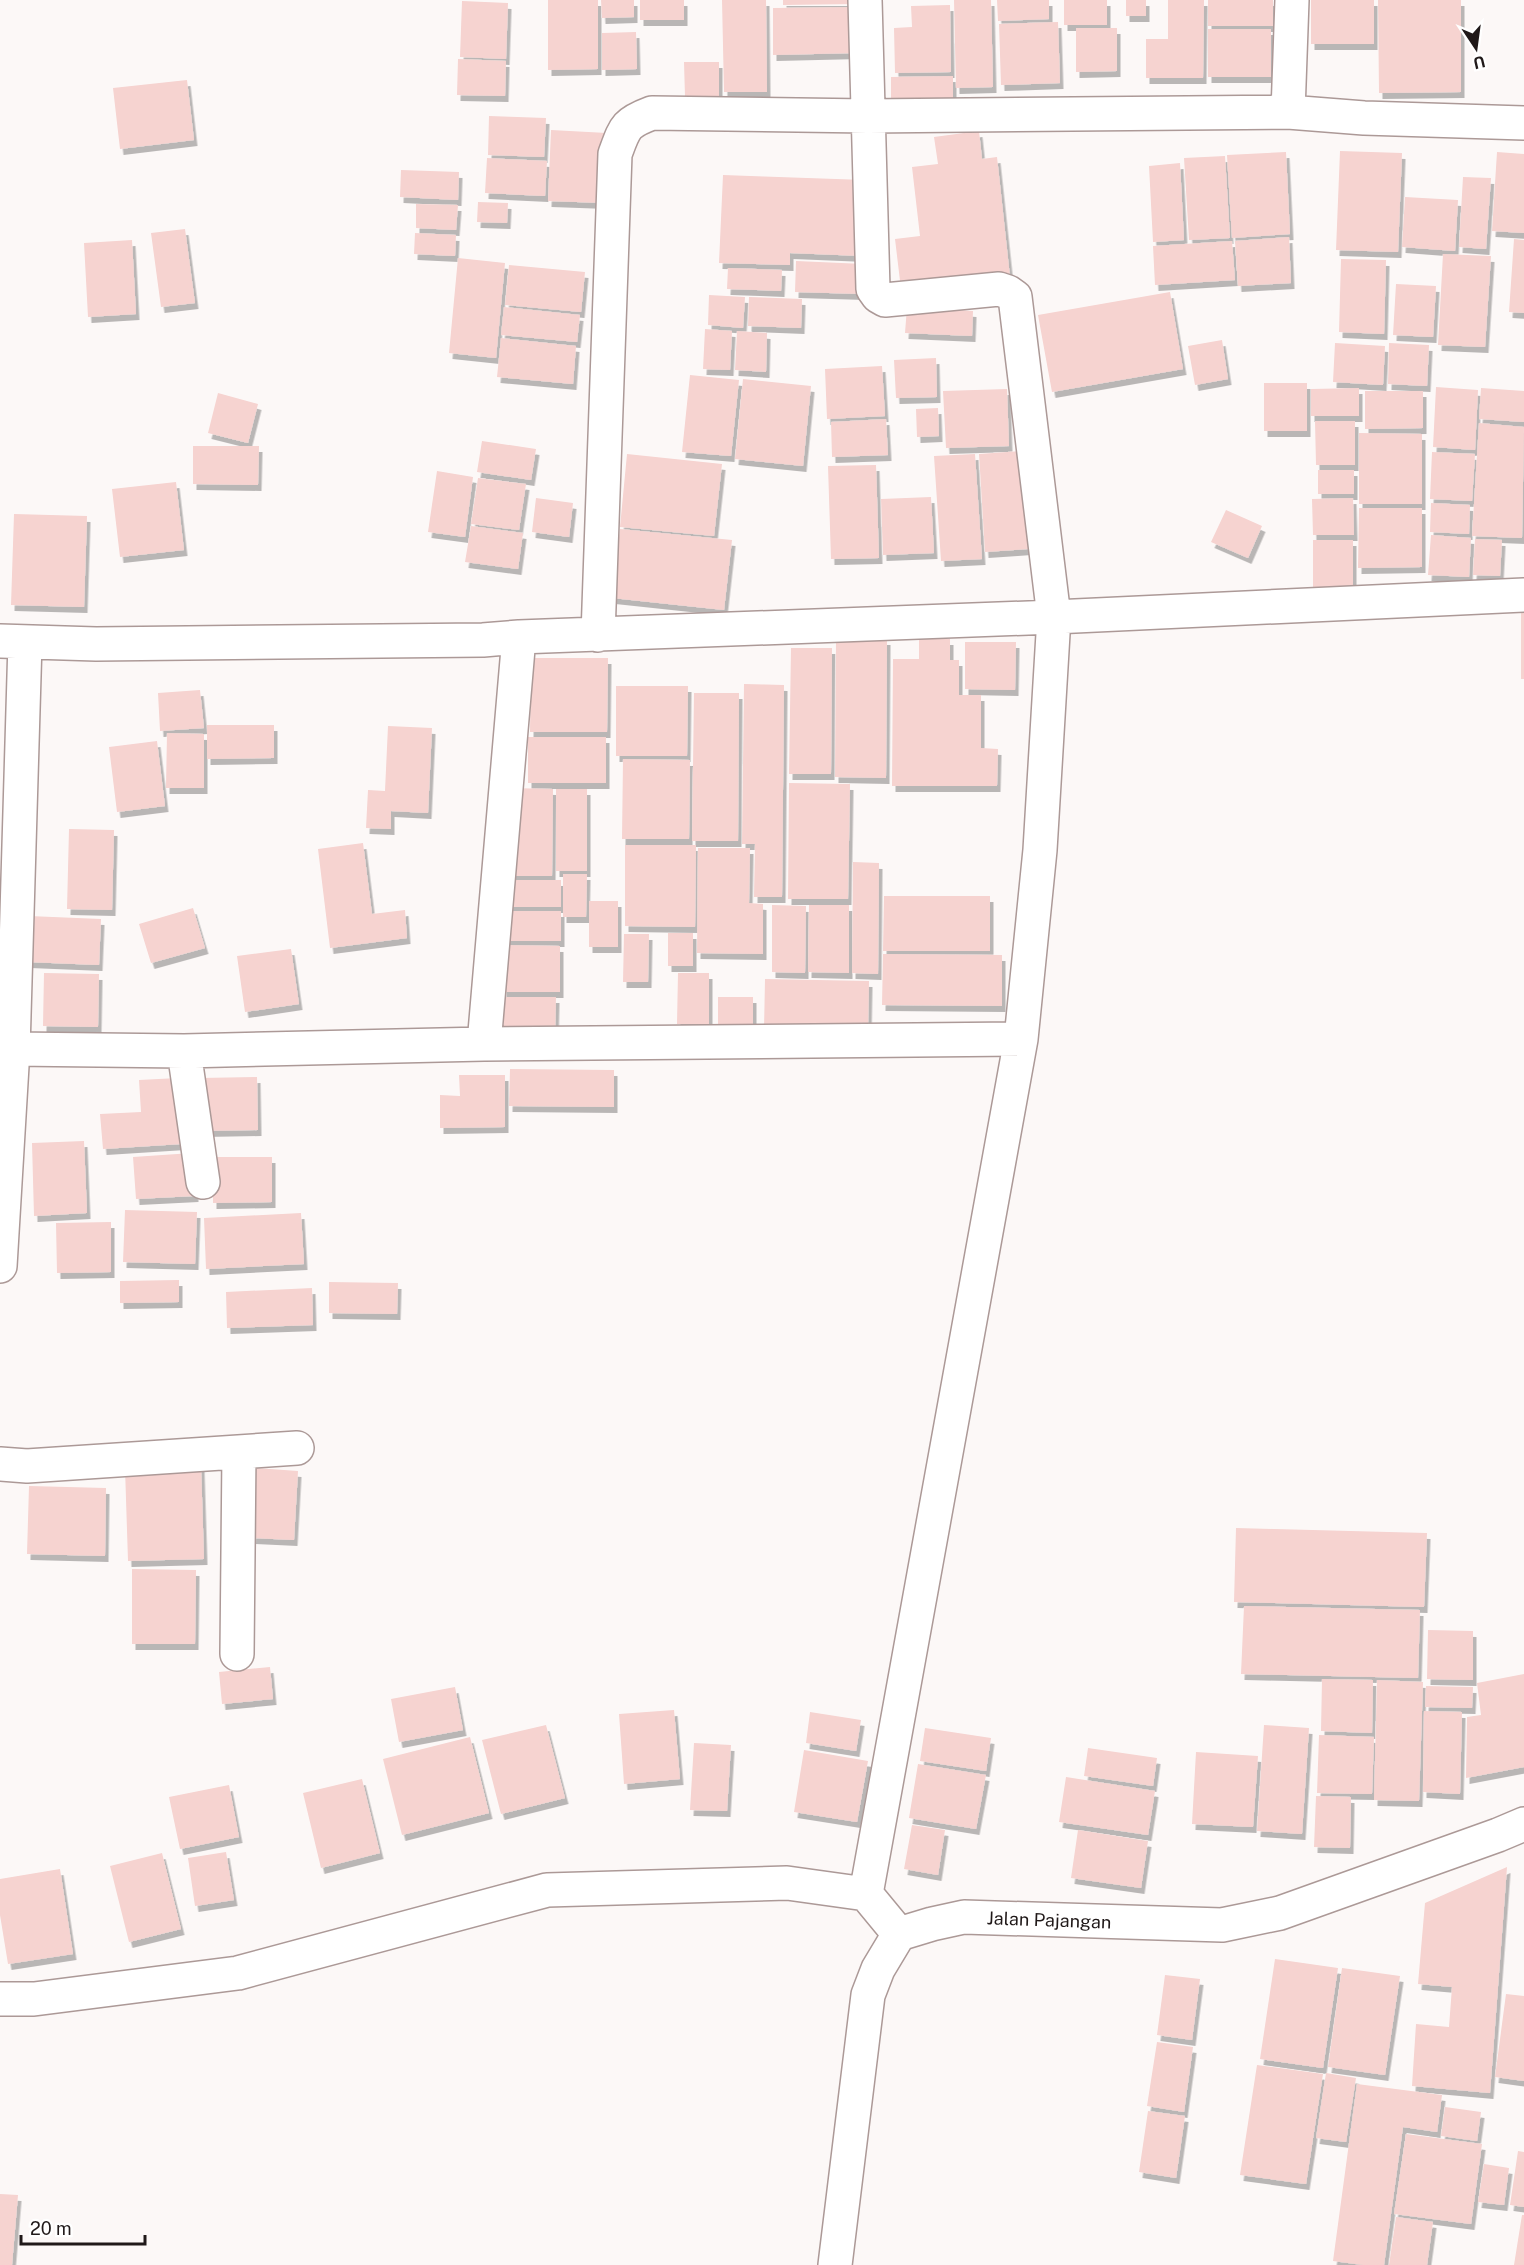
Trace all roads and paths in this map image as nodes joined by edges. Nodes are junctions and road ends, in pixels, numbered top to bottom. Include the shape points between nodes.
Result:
1 (865, 0) edge
2 (1292, 0) edge
3 (1288, 112) junction
4 (868, 116) junction
5 (1524, 123) edge
6 (1524, 595) edge
7 (1053, 617) junction
8 (598, 634) junction
9 (519, 636) junction
10 (13, 642) edge
11 (1021, 1039) junction
12 (484, 1044) junction
13 (14, 1048) junction
14 (184, 1051) junction
15 (203, 1182) dead end
16 (0, 1266) edge
17 (297, 1448) dead end
18 (239, 1452) junction
19 (0, 1464) edge
20 (237, 1654) dead end
21 (1524, 1824) edge
22 (866, 1894) junction
23 (899, 1934) junction
24 (0, 1999) edge
25 (835, 2265) edge

1 - 4 street
2 - 3 street
3 - 4 street
3 - 5 street
4 - 7 street via 872,281 878,296 885,300 999,289 1015,297
4 - 8 street via 652,112 631,120 623,133 615,153
6 - 7 street
7 - 8 street
7 - 11 street via 1040,850
8 - 9 street
9 - 10 street via 483,640
9 - 12 street
10 - 13 street
11 - 12 street
11 - 22 street
12 - 14 street
13 - 14 street
13 - 16 street
14 - 15 street
17 - 18 street
18 - 19 street via 27,1466
18 - 20 street
21 - 23 street, Jalan Pajangan via 1280,1912 1222,1925 964,1917
22 - 23 street
22 - 24 street via 787,1883 547,1890 238,1973 34,2000
23 - 25 street via 868,1995

